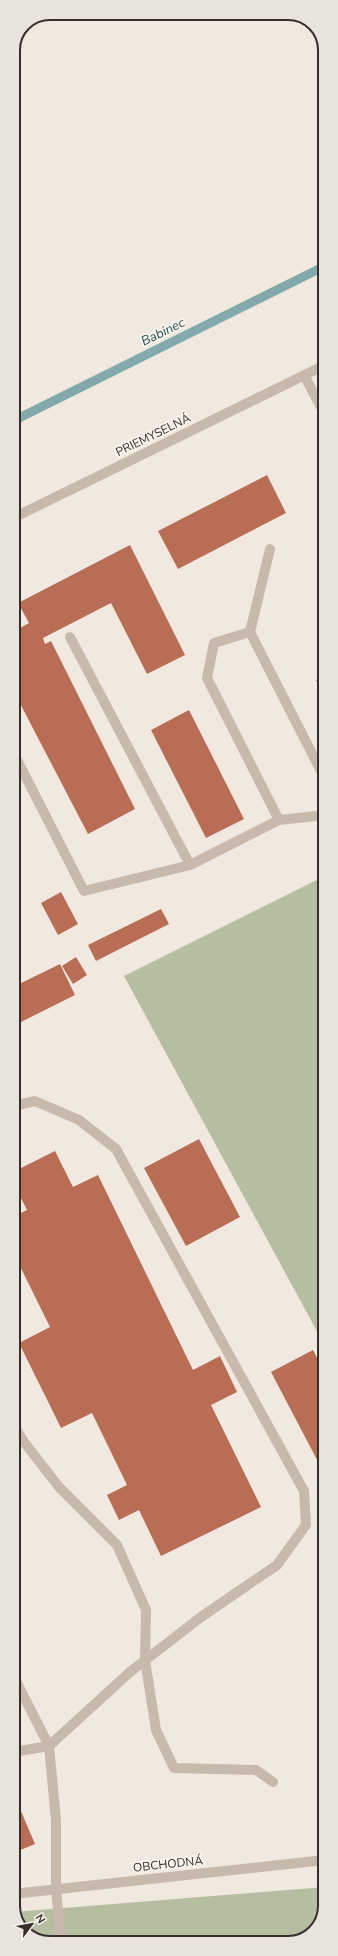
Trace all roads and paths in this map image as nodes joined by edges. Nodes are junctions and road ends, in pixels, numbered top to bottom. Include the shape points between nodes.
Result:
1 (318, 368) edge
2 (304, 375) junction
3 (318, 402) edge
4 (20, 515) edge
5 (270, 549) dead end
6 (250, 632) junction
7 (70, 637) dead end
8 (318, 765) edge
9 (20, 766) edge
10 (318, 816) edge
11 (279, 820) junction
12 (190, 865) junction
13 (20, 1104) edge
14 (20, 1435) edge
15 (145, 1660) junction
16 (20, 1689) edge
17 (49, 1746) junction
18 (20, 1751) edge
19 (273, 1782) dead end
20 (318, 1861) edge
21 (56, 1889) junction
22 (20, 1893) edge
23 (60, 1936) edge

1 - 2 street, PRIEMYSELNÁ
2 - 3 street
2 - 4 street, PRIEMYSELNÁ
5 - 6 street
6 - 8 street
6 - 11 street via 214,642 207,678
7 - 12 street
9 - 12 street via 84,891
10 - 11 street
11 - 12 street
13 - 15 street via 35,1101 80,1120 116,1148 304,1492 306,1525 277,1565 201,1616
14 - 15 street via 59,1487 117,1545 146,1610
15 - 17 street
15 - 19 street via 156,1730 174,1768 256,1770
16 - 17 street
17 - 18 street
17 - 21 street via 56,1820
20 - 21 street, OBCHODNÁ
21 - 22 street, OBCHODNÁ
21 - 23 street

